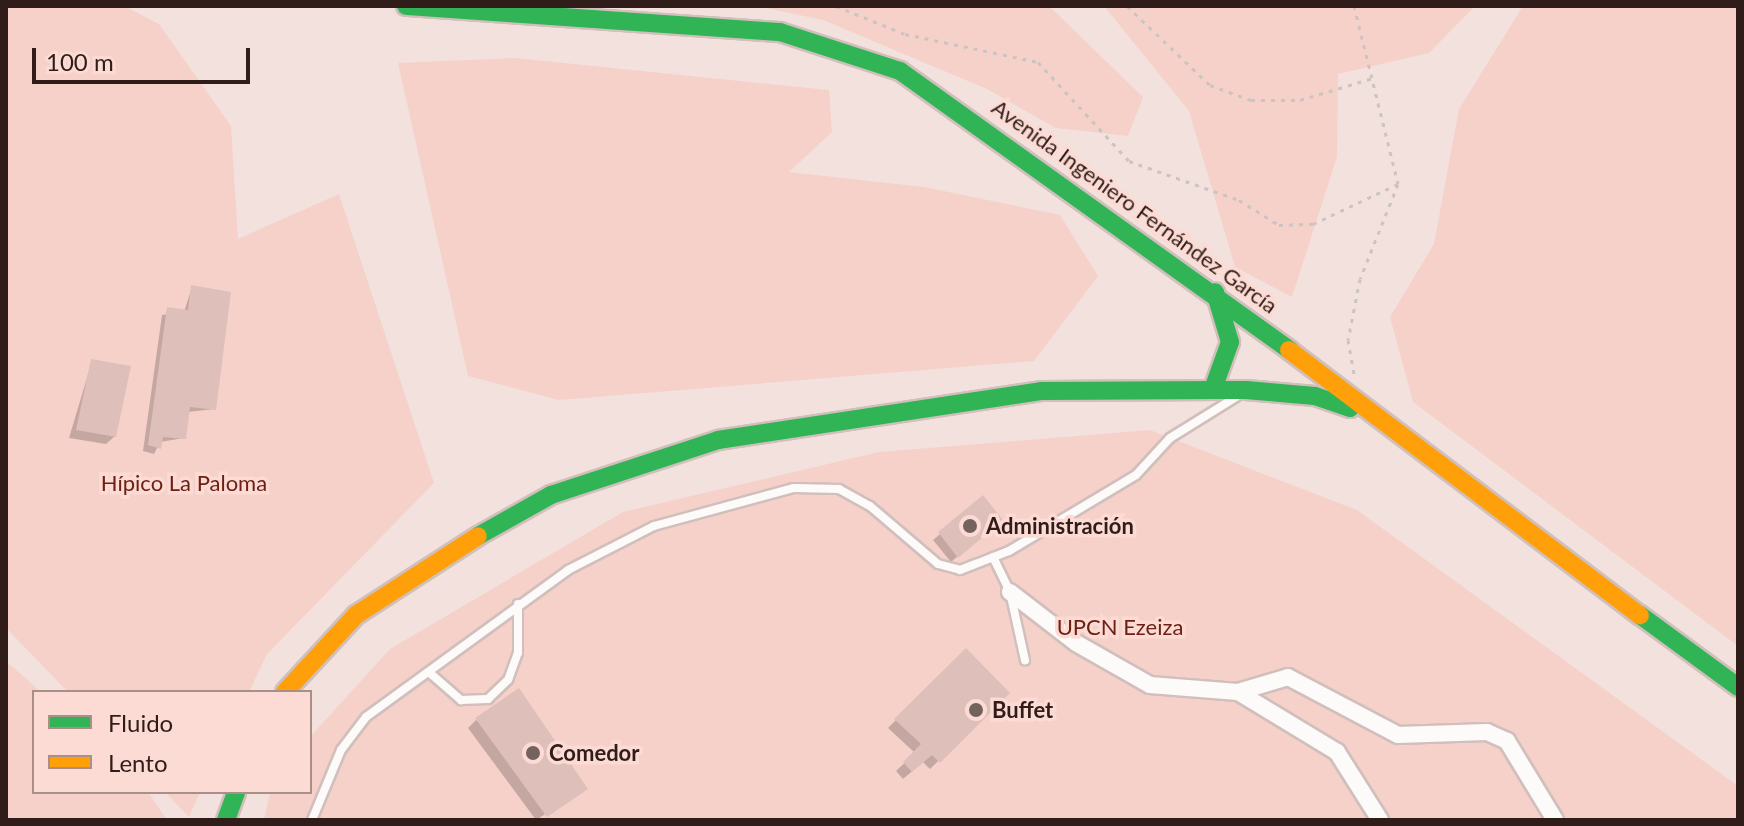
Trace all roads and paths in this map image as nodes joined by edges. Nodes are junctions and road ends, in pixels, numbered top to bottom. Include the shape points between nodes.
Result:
1 (406, 6) edge
2 (836, 6) edge
3 (1127, 6) edge
4 (1354, 6) edge
5 (1373, 78) junction
6 (1398, 184) junction
7 (1214, 290) junction
8 (1213, 389) junction
9 (1246, 390) junction
10 (1360, 390) dead end
11 (1371, 417) junction
12 (993, 557) junction
13 (1010, 592) junction
14 (518, 604) junction
15 (1025, 660) dead end
16 (431, 674) junction
17 (1738, 687) edge
18 (287, 690) edge
19 (1238, 692) junction
20 (235, 794) edge
21 (226, 820) edge
22 (312, 820) edge
23 (1380, 820) edge
24 (1555, 820) edge

1 - 7 street, Avenida Ingeniero Fernández García via 780,32 840,48 900,71 998,133
2 - 6 path via 905,34 1038,62 1129,161 1239,200 1279,225 1313,224
3 - 5 path via 1210,85 1251,100 1300,100
4 - 5 path
5 - 6 path
6 - 10 path via 1360,279 1348,340
7 - 8 street via 1230,342
7 - 11 street, Avenida Ingeniero Fernández García
8 - 9 street
8 - 18 street via 1042,391 937,402 644,460 551,495 433,562 356,615
9 - 11 street via 1315,396
9 - 12 lane via 1170,438 1136,475
11 - 17 street, Avenida Ingeniero Fernández García
12 - 13 lane
12 - 14 lane via 960,570 938,564 850,494 794,488 654,526
13 - 15 lane
13 - 19 street via 1076,643 1150,685
14 - 16 lane
14 - 16 lane via 518,653 508,680 488,699 461,700
16 - 22 lane via 366,717 341,750
19 - 23 street via 1337,752
19 - 24 street via 1288,677 1398,735 1487,732 1507,741
20 - 21 street

